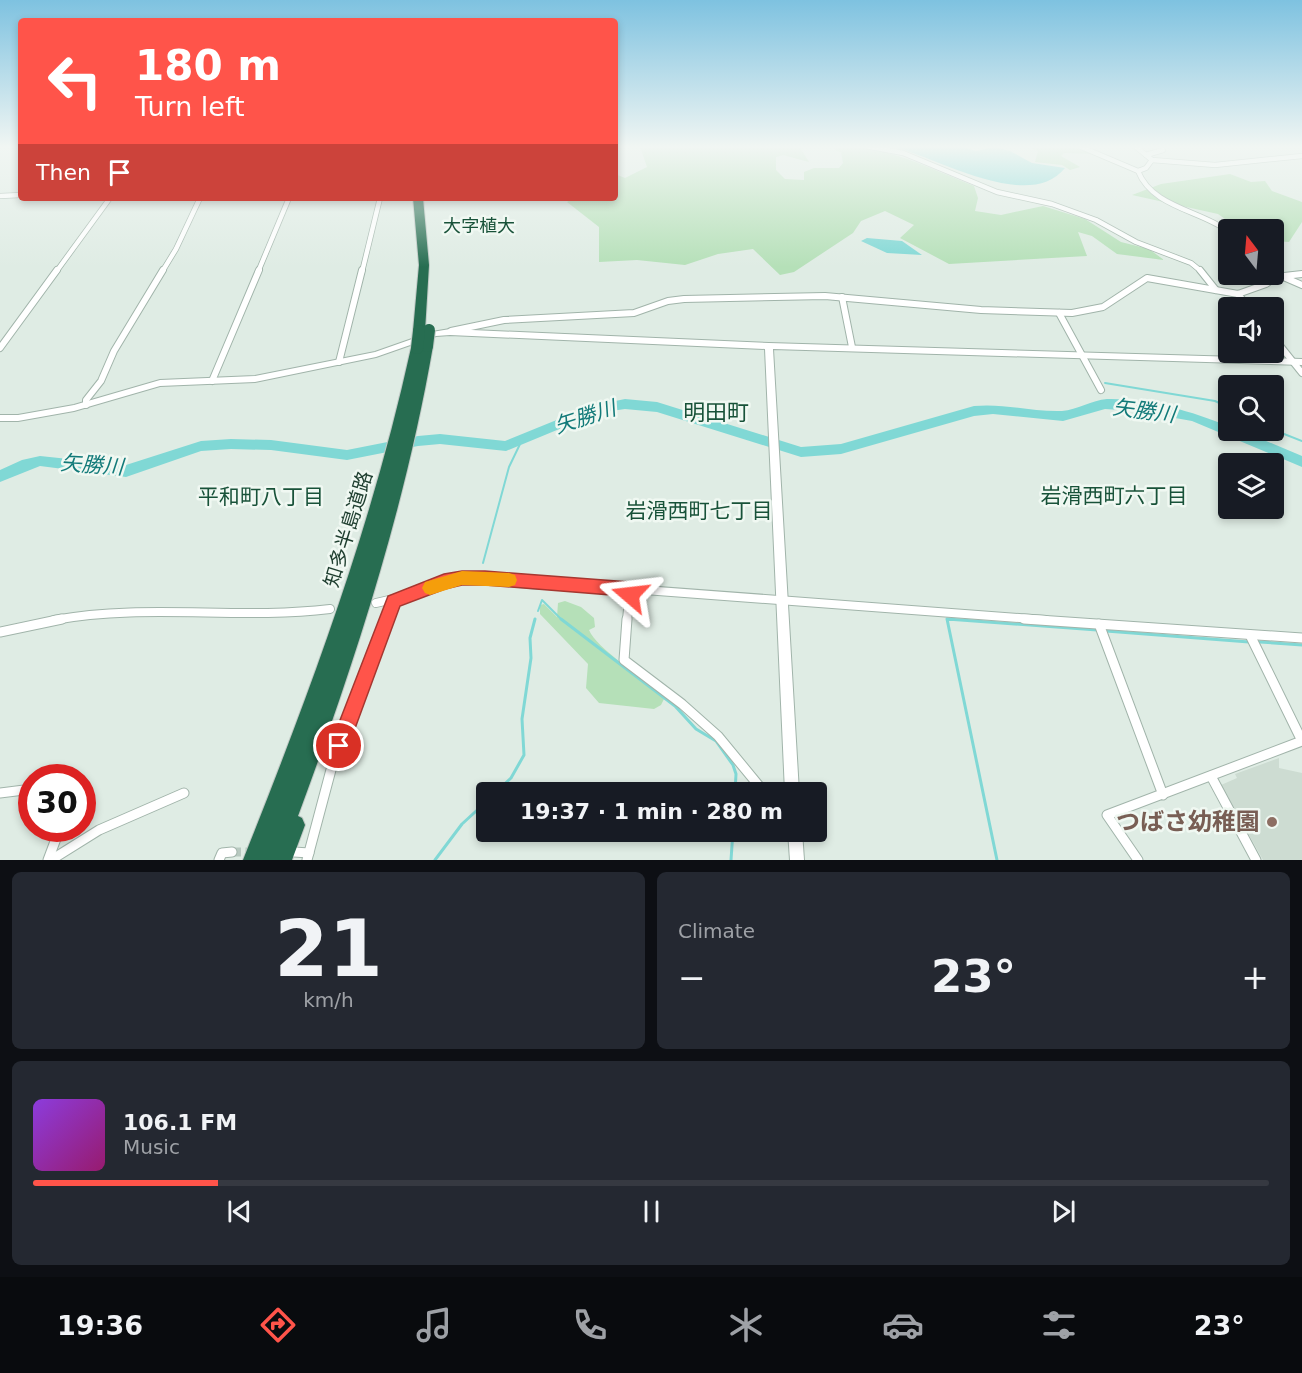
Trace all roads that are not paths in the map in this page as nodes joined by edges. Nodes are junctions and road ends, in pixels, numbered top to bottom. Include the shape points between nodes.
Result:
1 (983, 186) edge
2 (1145, 186) edge
3 (18, 195) edge
4 (0, 196) edge
5 (108, 201) edge
6 (199, 201) edge
7 (288, 201) edge
8 (379, 201) edge
9 (417, 201) edge
10 (425, 201) edge
11 (1218, 223) edge
12 (1302, 274) edge
13 (1284, 275) edge
14 (1284, 276) edge
15 (1266, 285) edge
16 (1302, 285) edge
17 (1216, 290) junction
18 (1238, 294) junction
19 (842, 297) junction
20 (1240, 297) edge
21 (1059, 313) junction
22 (424, 331) junction
23 (450, 332) junction
24 (769, 346) junction
25 (852, 347) junction
26 (0, 348) edge
27 (1284, 348) edge
28 (1082, 354) junction
29 (339, 362) junction
30 (1297, 362) edge
31 (1302, 373) edge
32 (212, 381) junction
33 (1101, 390) dead end
34 (86, 405) junction
35 (0, 418) edge
36 (396, 470) junction
37 (630, 589) junction
38 (393, 601) junction
39 (783, 602) junction
40 (376, 603) dead end
41 (330, 609) dead end
42 (1099, 624) junction
43 (0, 632) edge
44 (1250, 635) junction
45 (1302, 638) edge
46 (1210, 776) junction
47 (756, 782) edge
48 (792, 782) edge
49 (301, 783) junction
50 (18, 791) edge
51 (0, 793) edge
52 (184, 793) dead end
53 (1163, 795) junction
54 (55, 842) edge
55 (796, 842) edge
56 (232, 852) tunnel mouth
57 (288, 856) edge
58 (308, 856) edge
59 (49, 860) edge
60 (219, 860) edge
61 (253, 860) edge
62 (272, 860) edge
63 (797, 860) edge
64 (1138, 860) edge
65 (1256, 860) edge

1 - 17 street via 1096,220 1136,242 1191,263
2 - 11 street via 1152,193
3 - 4 street
5 - 26 street
6 - 34 street via 176,249
7 - 32 street
8 - 29 street
9 - 22 highway, 知多半島道路 via 424,265
10 - 22 highway, 知多半島道路 via 433,264
12 - 13 street
14 - 16 street
15 - 18 street
17 - 18 street
17 - 21 street via 1147,278 1103,307
18 - 20 street
19 - 21 street
19 - 23 street via 675,300 634,313 525,318
19 - 25 street
21 - 28 street
22 - 36 highway, 知多半島道路, bridge
23 - 24 street
23 - 29 street
24 - 25 street
24 - 39 street
25 - 28 street
27 - 30 street
28 - 30 street
28 - 33 street
29 - 32 street via 255,379
30 - 31 street
32 - 34 street via 160,383
34 - 35 street
36 - 49 highway, 知多半島道路 via 364,599
36 - 61 highway, 知多半島道路
37 - 38 street via 462,578
37 - 39 street
37 - 47 street via 624,660 718,736
38 - 40 street
38 - 58 street via 332,766
39 - 42 street
39 - 48 street
41 - 43 street via 274,615 130,611 58,619
42 - 44 street
42 - 53 street
44 - 45 street
44 - 46 street via 1302,741
46 - 53 street
46 - 65 street
49 - 57 highway via 305,798
49 - 62 highway, 知多半島道路
50 - 51 street
52 - 59 street via 111,823
53 - 64 street via 1107,815
54 - 59 street
55 - 63 street
56 - 60 street via 222,853
57 - 58 street

